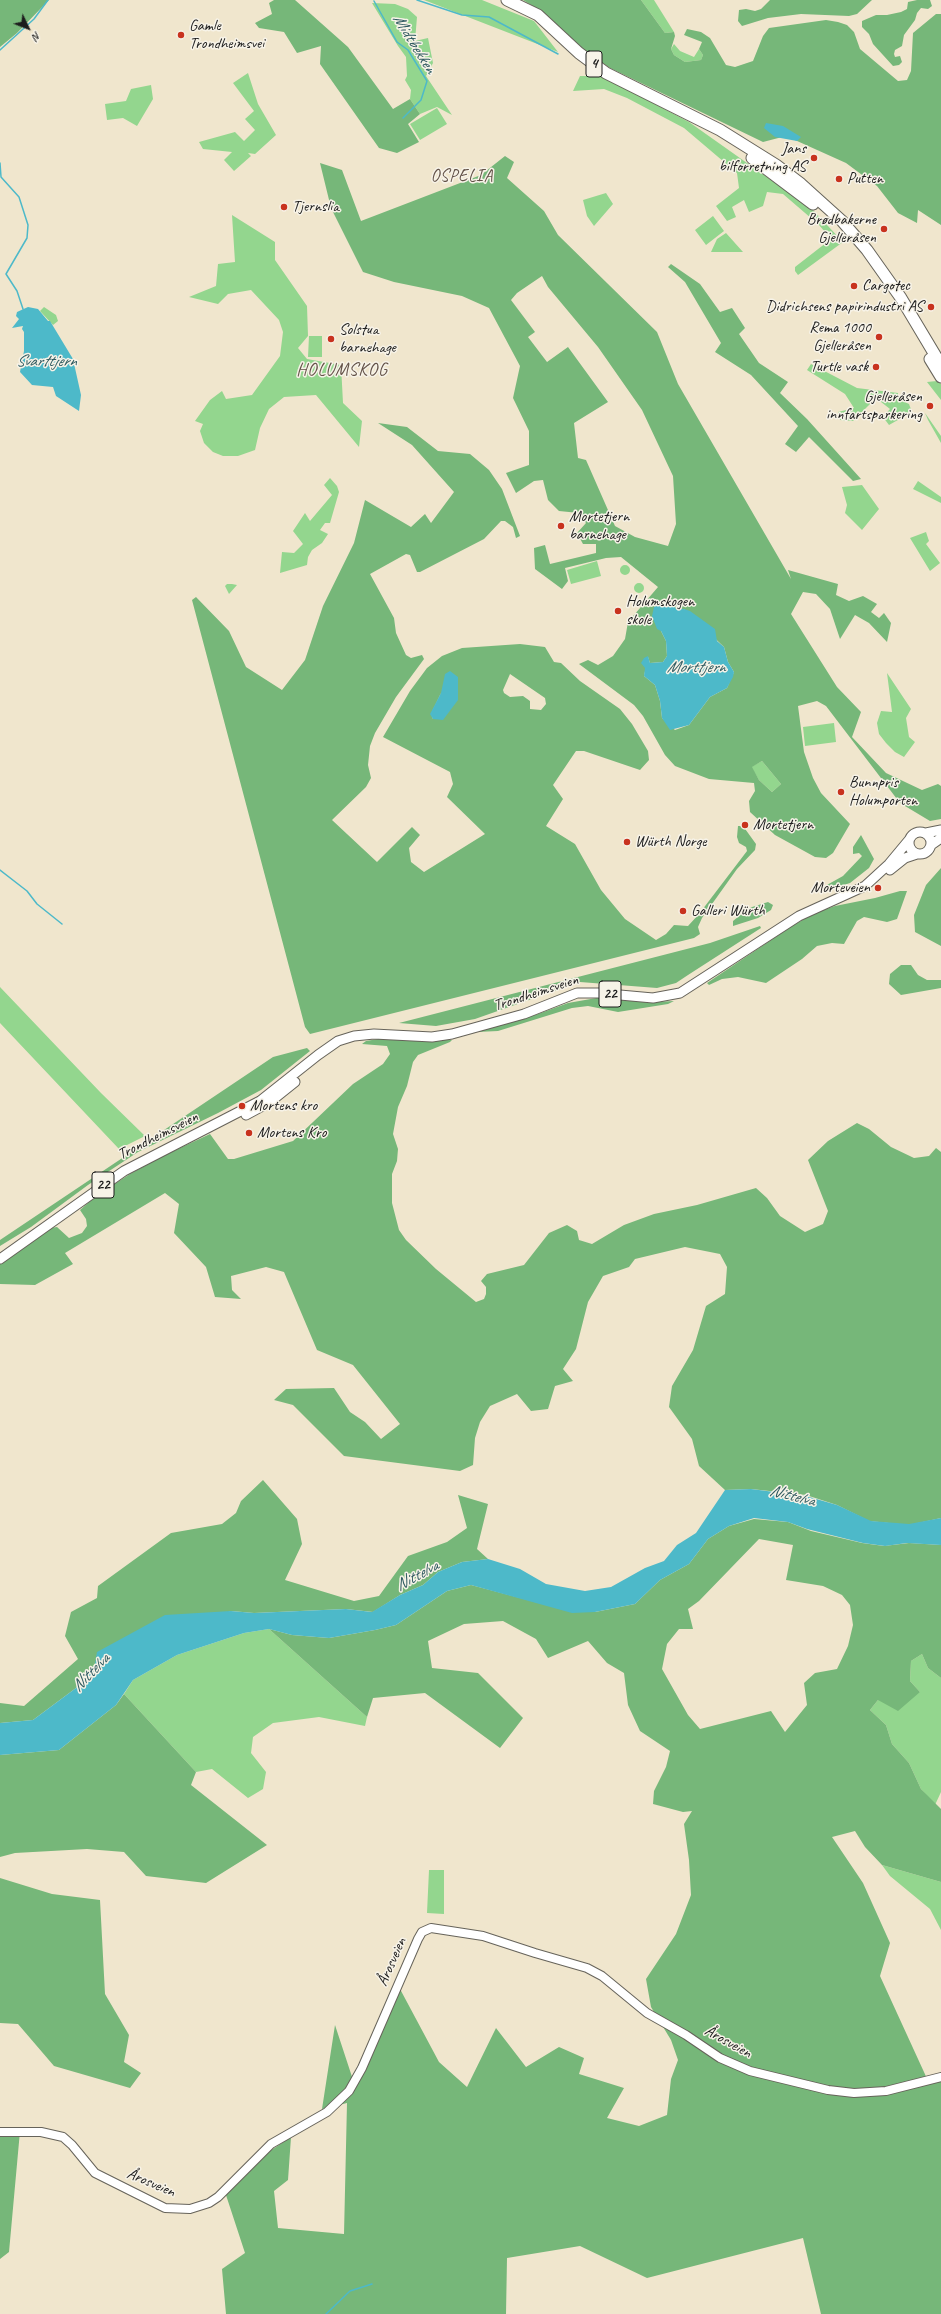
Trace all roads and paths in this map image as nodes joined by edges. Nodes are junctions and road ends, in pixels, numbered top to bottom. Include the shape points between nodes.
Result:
1 (507, 0) edge
2 (690, 116) junction
3 (941, 364) edge
4 (941, 378) edge
5 (941, 830) edge
6 (926, 833) junction
7 (941, 838) edge
8 (909, 840) junction
9 (931, 845) junction
10 (917, 854) junction
11 (832, 902) junction
12 (0, 1259) edge
13 (941, 2077) edge
14 (0, 2132) edge

1 - 2 highway, 4 via 538,16 579,53 606,73
2 - 3 highway, 4 via 720,130 776,165 842,220 880,268
2 - 4 highway, 4 via 788,184 844,234 887,288
5 - 6 main road, 22
6 - 8 main road, 22 via 916,832
6 - 9 main road
7 - 9 main road, 22
8 - 10 main road via 910,849
8 - 11 main road, Trondheimsveien / 22 via 870,882
9 - 10 main road, 22 via 926,853
10 - 11 main road, Trondheimsveien / 22 via 901,861 861,893
11 - 12 main road, Trondheimsveien / 22 via 799,916 694,985 669,996 653,998 577,993 517,1016 452,1034 432,1036 386,1033 354,1036 333,1044 266,1096 116,1176
13 - 14 main road, Årosveien via 886,2091 854,2093 828,2090 750,2071 720,2058 647,2013 602,1976 587,1968 483,1936 431,1928 422,1932 418,1939 350,2091 327,2112 271,2144 218,2197 205,2205 177,2209 156,2204 95,2173 72,2145 57,2134

